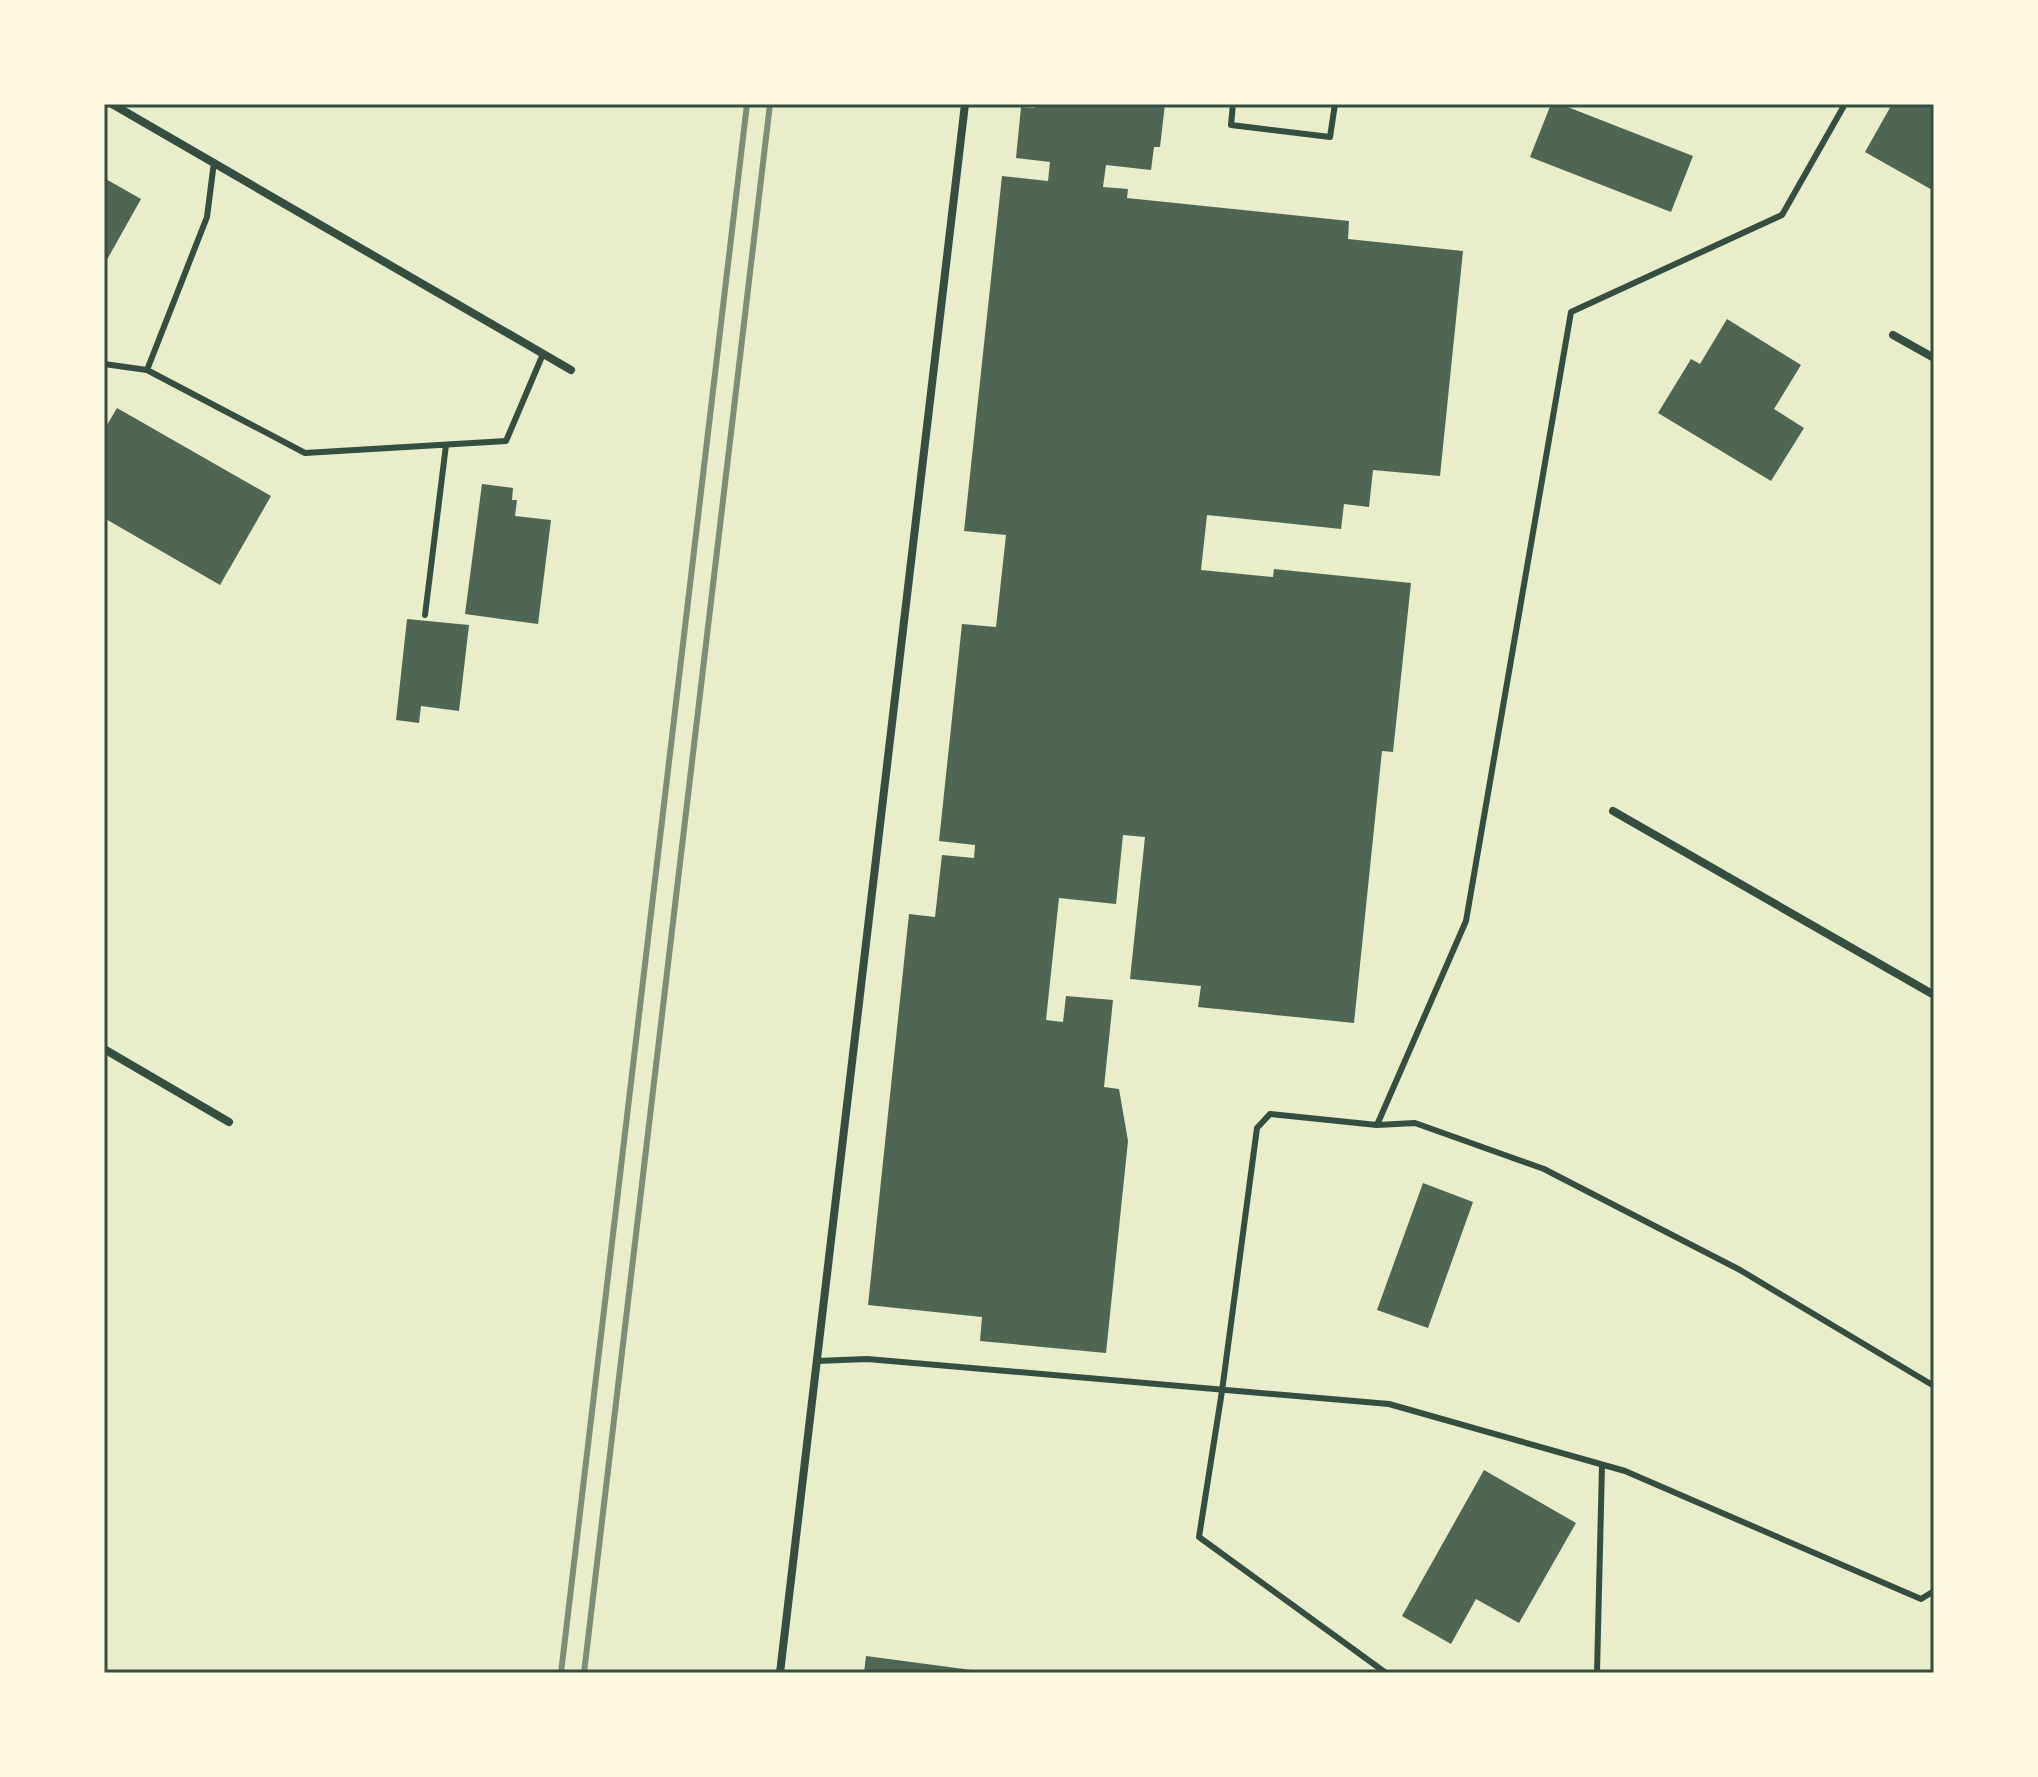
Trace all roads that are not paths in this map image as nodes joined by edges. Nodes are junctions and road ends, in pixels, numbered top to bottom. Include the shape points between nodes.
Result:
1 (112, 104) edge
2 (965, 104) edge
3 (1233, 104) edge
4 (1335, 104) edge
5 (1845, 104) edge
6 (214, 162) junction
7 (1893, 335) dead end
8 (543, 354) junction
9 (1934, 358) edge
10 (104, 364) edge
11 (147, 370) junction
12 (571, 370) dead end
13 (446, 445) junction
14 (425, 615) dead end
15 (1613, 811) dead end
16 (1934, 995) edge
17 (104, 1049) edge
18 (229, 1122) dead end
19 (1377, 1125) junction
20 (817, 1361) junction
21 (1934, 1386) edge
22 (1222, 1391) junction
23 (1602, 1465) junction
24 (1934, 1591) edge
25 (780, 1673) edge
26 (1386, 1673) edge
27 (1597, 1673) edge

1 - 6 street
2 - 20 street
3 - 4 lane via 1231,125 1330,137
5 - 19 lane via 1782,215 1571,312 1466,921
6 - 8 street
6 - 11 lane via 207,217
7 - 9 street
8 - 12 street
8 - 13 lane via 506,441
10 - 11 lane
11 - 13 lane via 305,453
13 - 14 lane
15 - 16 street
17 - 18 street
19 - 21 lane via 1415,1123 1544,1169 1740,1270
19 - 22 lane via 1270,1114 1257,1128
20 - 22 lane via 867,1359
20 - 25 street
22 - 23 lane via 1389,1404
22 - 26 lane via 1199,1537
23 - 24 lane via 1921,1599
23 - 27 lane

